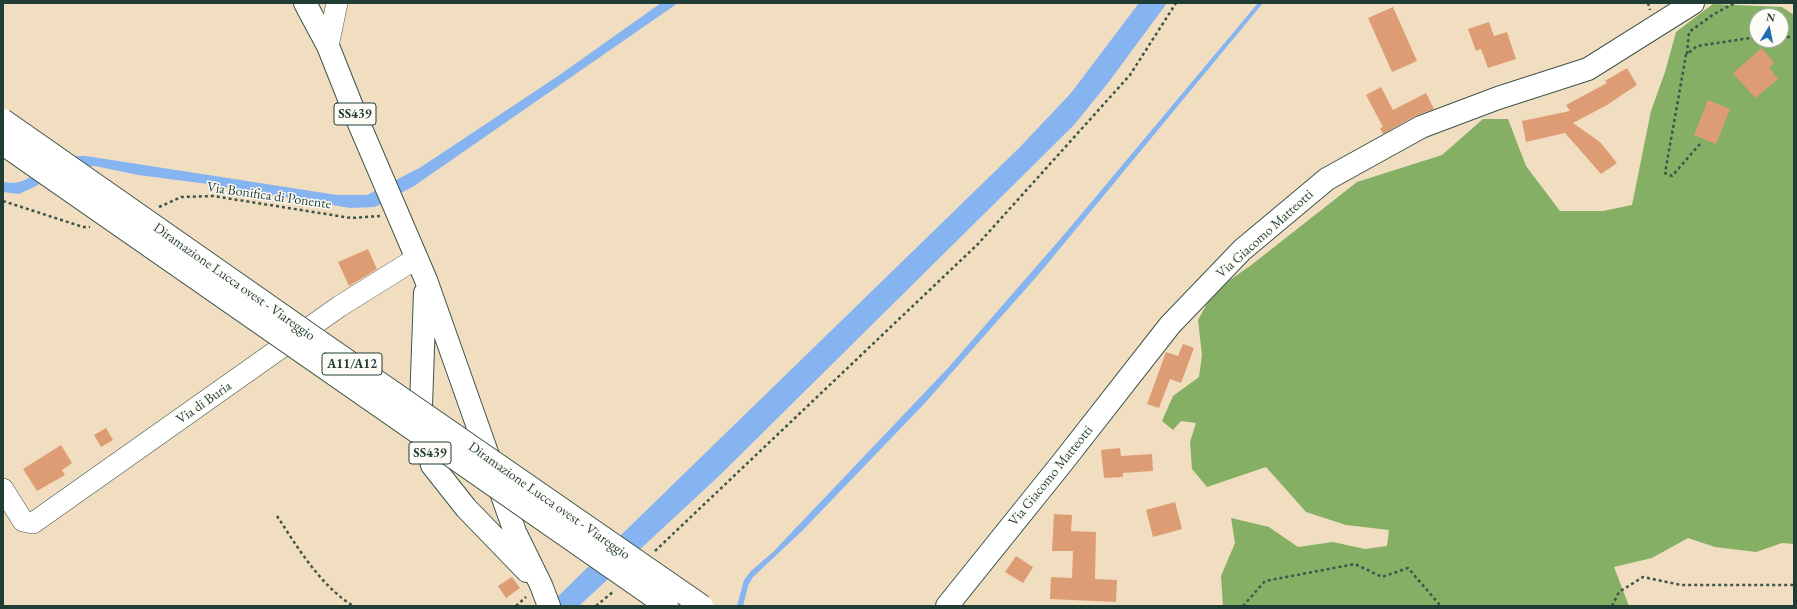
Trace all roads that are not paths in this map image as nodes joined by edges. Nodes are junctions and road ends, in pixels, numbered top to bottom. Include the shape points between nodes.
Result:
1 (306, 3) edge
2 (337, 3) edge
3 (1693, 3) edge
4 (328, 46) junction
5 (3, 120) edge
6 (3, 144) edge
7 (417, 258) junction
8 (426, 280) junction
9 (3, 489) edge
10 (542, 585) junction
11 (549, 606) edge
12 (667, 606) edge
13 (702, 606) edge
14 (946, 606) edge

1 - 4 main road, SS439
2 - 4 street
3 - 14 main road, Via Giacomo Matteotti via 1588,69 1498,98 1421,127 1327,179 1242,250 1170,324
4 - 7 main road, SS439
5 - 13 main road, Diramazione Lucca ovest - Viareggio / A11/A12, bridge
6 - 12 main road, Diramazione Lucca ovest - Viareggio / A11/A12, bridge
7 - 8 main road, SS439
7 - 9 street, Via di Buria via 340,306 33,523 23,521
8 - 10 main road, SS439 via 515,532
8 - 10 main road, SS439 via 421,405 432,465 466,508
10 - 11 main road, SS439

